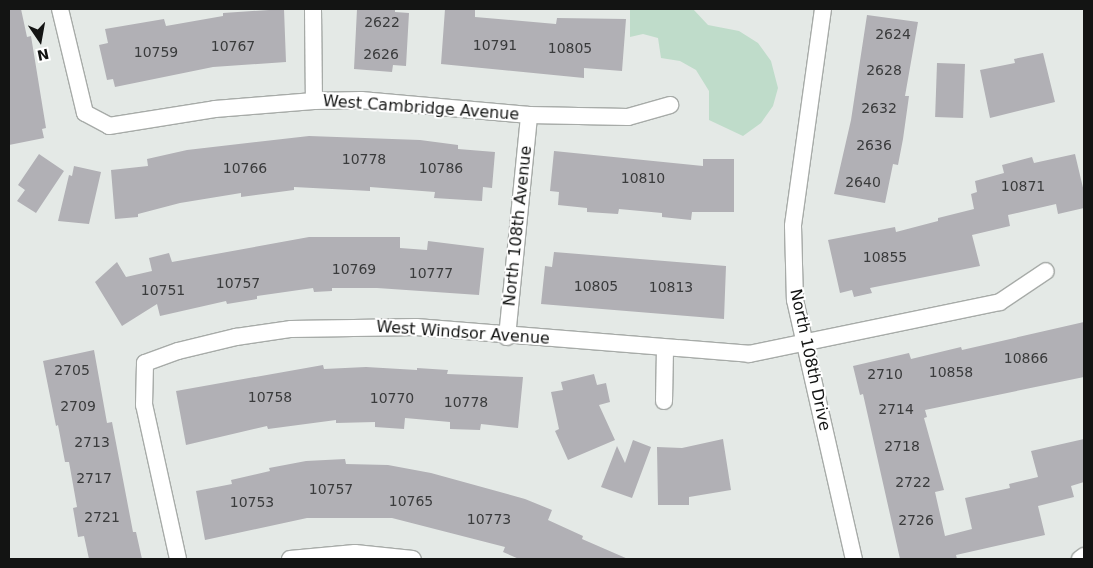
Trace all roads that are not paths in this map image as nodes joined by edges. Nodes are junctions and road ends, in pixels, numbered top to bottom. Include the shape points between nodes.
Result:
1 (60, 9) edge
2 (313, 9) edge
3 (823, 9) edge
4 (314, 101) junction
5 (670, 105) dead end
6 (528, 115) junction
7 (1046, 271) dead end
8 (507, 337) junction
9 (805, 345) junction
10 (665, 348) junction
11 (664, 401) dead end
12 (1084, 556) edge
13 (178, 559) edge
14 (290, 559) edge
15 (413, 559) edge
16 (854, 559) edge
17 (1080, 559) edge

1 - 4 street, West Cambridge Avenue via 85,114 109,126 215,109
2 - 4 street
3 - 9 street, North 108th Drive via 793,226 794,300
4 - 6 street, West Cambridge Avenue via 361,100
5 - 6 street, West Cambridge Avenue via 628,117
6 - 8 street, North 108th Avenue
7 - 9 street, West Windsor Avenue via 1000,302
8 - 10 street, West Windsor Avenue
8 - 13 street, West Windsor Avenue via 416,327 291,329 236,337 145,363 144,404
9 - 10 street, West Windsor Avenue via 749,354
9 - 16 street, North 108th Drive
10 - 11 street
12 - 17 street
14 - 15 street via 355,553

